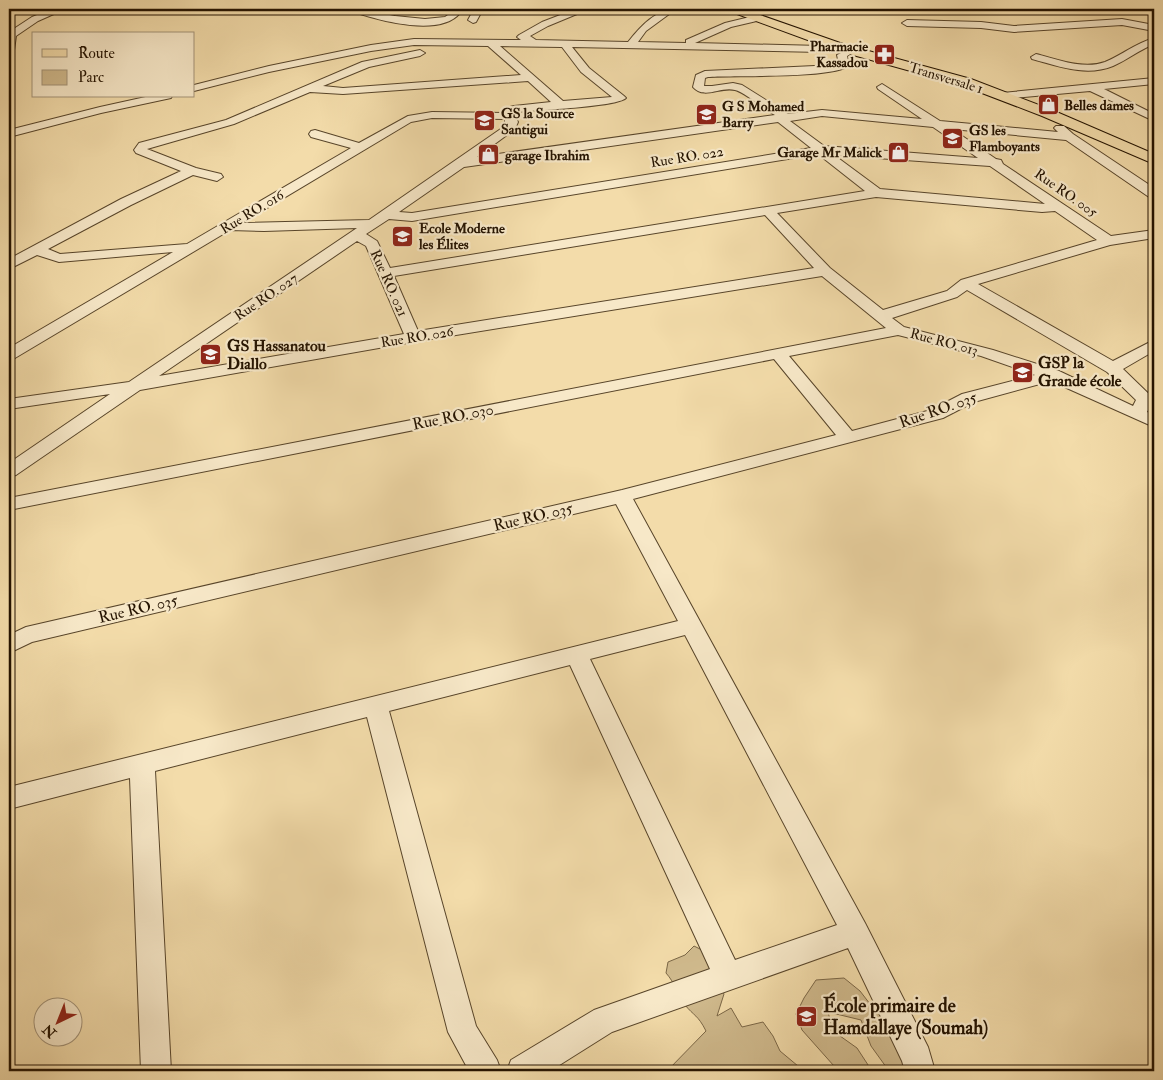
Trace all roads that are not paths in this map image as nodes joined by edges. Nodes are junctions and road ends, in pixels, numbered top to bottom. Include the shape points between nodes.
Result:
1 (60, 9) edge
2 (478, 9) edge
3 (579, 9) edge
4 (584, 9) edge
5 (672, 9) edge
6 (363, 10) edge
7 (737, 10) edge
8 (455, 13) dead end
9 (758, 13) edge
10 (347, 16) dead end
11 (18, 19) dead end
12 (35, 20) junction
13 (473, 20) dead end
14 (907, 23) dead end
15 (1154, 28) edge
16 (1154, 40) edge
17 (448, 43) junction
18 (491, 43) junction
19 (537, 43) junction
20 (566, 43) junction
21 (9, 44) edge
22 (631, 44) junction
23 (688, 46) junction
24 (845, 49) junction
25 (1036, 57) dead end
26 (531, 78) junction
27 (1154, 81) edge
28 (1090, 86) junction
29 (882, 87) dead end
30 (195, 88) edge
31 (305, 89) junction
32 (1002, 96) junction
33 (157, 98) edge
34 (562, 106) junction
35 (1047, 113) junction
36 (509, 116) junction
37 (1154, 118) edge
38 (785, 119) junction
39 (938, 123) junction
40 (9, 134) edge
41 (315, 134) dead end
42 (1069, 137) junction
43 (361, 147) junction
44 (822, 150) junction
45 (1154, 159) edge
46 (996, 163) junction
47 (460, 164) junction
48 (192, 171) junction
49 (217, 178) dead end
50 (876, 193) junction
51 (1154, 194) edge
52 (1060, 207) junction
53 (768, 210) junction
54 (384, 214) junction
55 (370, 224) junction
56 (229, 226) junction
57 (1154, 234) edge
58 (358, 235) junction
59 (1108, 241) junction
60 (190, 248) junction
61 (36, 250) junction
62 (9, 265) edge
63 (825, 271) junction
64 (386, 273) junction
65 (966, 283) junction
66 (881, 316) junction
67 (898, 330) junction
68 (414, 337) junction
69 (1153, 347) edge
70 (778, 354) junction
71 (9, 355) edge
72 (1113, 368) junction
73 (1053, 375) junction
74 (133, 386) junction
75 (9, 404) edge
76 (1138, 413) junction
77 (1154, 422) edge
78 (848, 437) junction
79 (9, 471) edge
80 (622, 496) junction
81 (9, 504) edge
82 (692, 625) junction
83 (9, 645) edge
84 (576, 654) junction
85 (376, 705) junction
86 (142, 764) junction
87 (9, 798) edge
88 (854, 932) junction
89 (728, 976) junction
90 (156, 1071) edge
91 (486, 1071) edge
92 (522, 1071) edge
93 (920, 1071) edge

1 - 12 street
2 - 13 street
3 - 4 street
4 - 19 street via 522,37
5 - 22 street via 643,29
6 - 8 street via 388,19 423,21 445,20
6 - 10 street
7 - 9 main road, Transversale 1
9 - 23 street via 690,42
9 - 24 main road, Transversale 1
11 - 12 street
12 - 21 street via 11,35
14 - 15 street via 1022,28 1122,22
16 - 25 street via 1107,66 1066,65
17 - 18 street
17 - 30 street via 414,42 371,48
17 - 31 street via 413,55 366,64
18 - 19 street
18 - 26 street
19 - 20 street
20 - 22 street
20 - 34 street via 585,70 620,98
22 - 23 street
23 - 24 street
24 - 32 main road, Transversale 1 via 966,82
24 - 38 street via 842,55 844,66 839,68 700,76 698,87 701,89 738,87
26 - 31 street via 343,91
26 - 34 street
27 - 28 street
28 - 32 street
28 - 37 street
29 - 39 street, Rue RO. 005
31 - 48 street via 230,122 143,146 140,150
32 - 35 main road, Transversale 1
33 - 40 street
34 - 36 street via 514,108
35 - 42 street
35 - 45 main road, Transversale 1
36 - 43 street, Rue RO. 016 via 432,115 408,119
36 - 47 street, Rue RO. 027 via 511,126
38 - 39 street via 822,113
38 - 44 street
38 - 47 street
39 - 42 street
39 - 46 street, Rue RO. 005
41 - 43 street
42 - 51 street
43 - 56 street, Rue RO. 016
44 - 46 street, Rue RO. 022
44 - 50 street
44 - 54 street, Rue RO. 022 via 412,217
46 - 52 street, Rue RO. 005
47 - 54 street, Rue RO. 027
48 - 49 street
48 - 61 street
50 - 52 street
50 - 53 street
52 - 59 street, Rue RO. 005
53 - 63 street, Rue RO. 013
53 - 64 street
54 - 55 street, Rue RO. 027
55 - 56 street via 341,222 254,229
55 - 58 street, Rue RO. 027
56 - 60 street, Rue RO. 016
57 - 59 street
58 - 64 street, Rue RO. 021 via 372,244
58 - 74 street, Rue RO. 027
59 - 65 street
60 - 61 street via 59,258
60 - 71 street, Rue RO. 016
61 - 62 street
63 - 66 street, Rue RO. 013
63 - 68 street, Rue RO. 026
64 - 68 street, Rue RO. 021
65 - 66 street via 952,294
65 - 72 street
66 - 67 street, Rue RO. 013
67 - 70 street, Rue RO. 030
67 - 73 street, Rue RO. 013
68 - 74 street, Rue RO. 026
69 - 72 street
70 - 78 street
70 - 81 street, Rue RO. 030
72 - 76 street via 1145,399
73 - 76 street, Rue RO. 013
73 - 78 street, Rue RO. 035 via 968,398 937,414
74 - 75 street, Rue RO. 026
74 - 79 street, Rue RO. 027
76 - 77 street, Rue RO. 013
78 - 80 street, Rue RO. 035
80 - 82 street
80 - 83 street, Rue RO. 035 via 26,635
82 - 84 street
82 - 88 street
84 - 85 street
84 - 89 street
85 - 86 street
85 - 91 street via 463,1032
86 - 87 street
86 - 90 street
88 - 89 street
88 - 93 street via 917,1058
89 - 92 street via 604,1020

